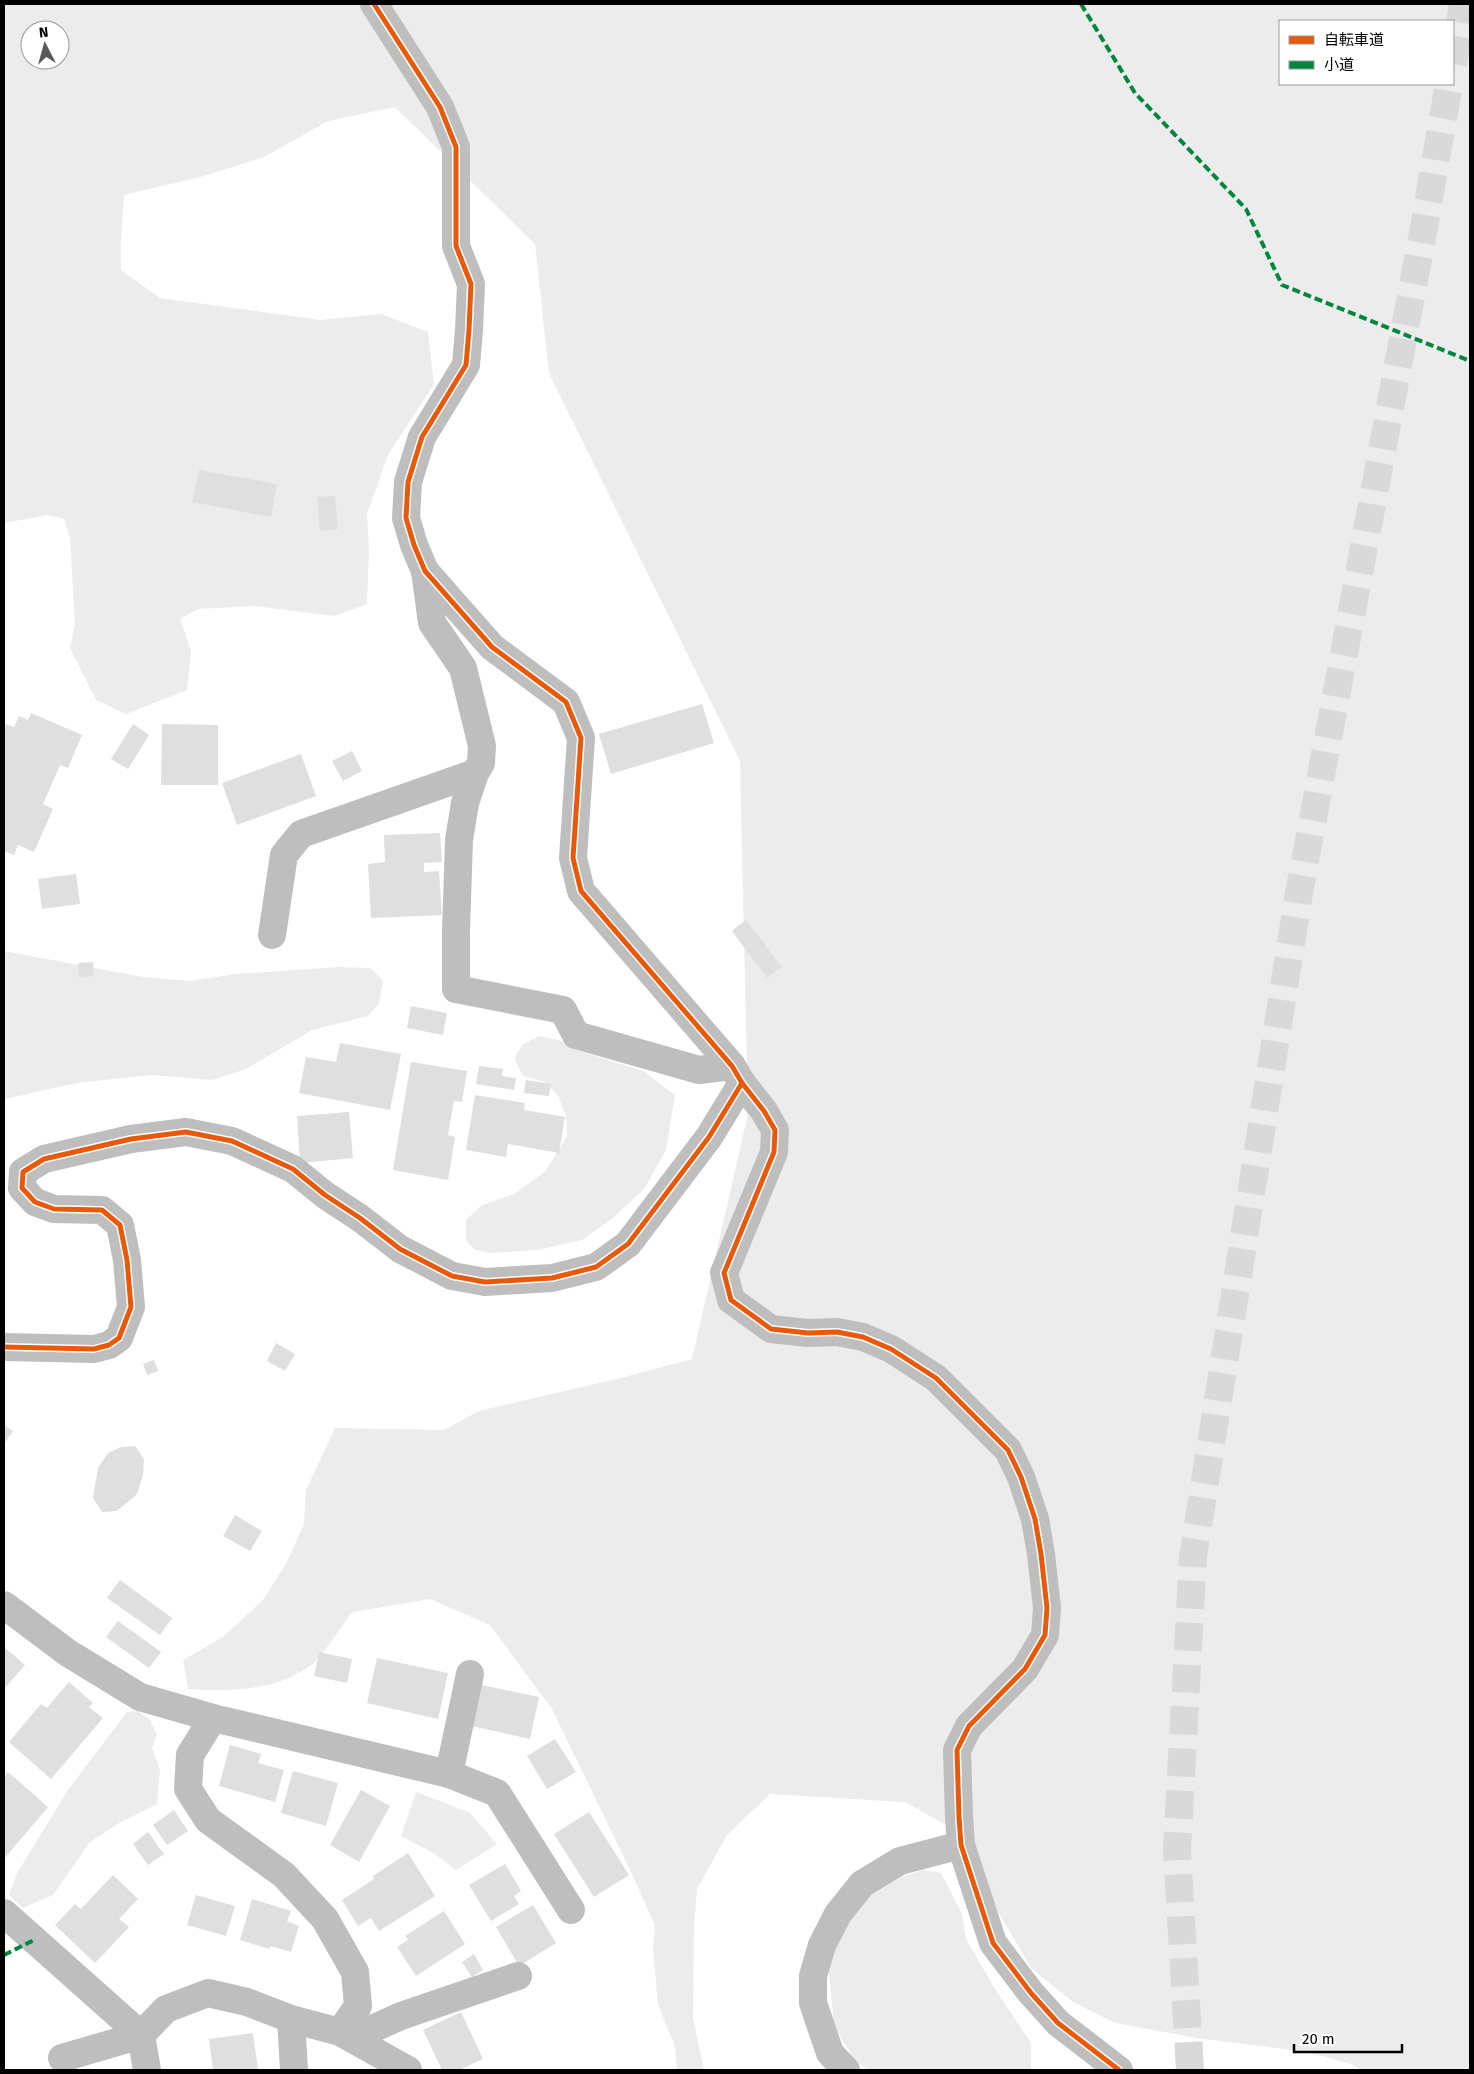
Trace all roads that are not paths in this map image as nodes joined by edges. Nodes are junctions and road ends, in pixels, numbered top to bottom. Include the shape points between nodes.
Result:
1 (374, 4) edge
2 (425, 571) junction
3 (475, 774) junction
4 (272, 935) dead end
5 (737, 1075) junction
6 (4, 1347) edge
7 (4, 1606) edge
8 (470, 1674) dead end
9 (213, 1718) junction
10 (449, 1774) junction
11 (962, 1845) junction
12 (571, 1910) dead end
13 (4, 1913) edge
14 (518, 1976) dead end
15 (292, 2019) junction
16 (141, 2035) junction
17 (346, 2035) junction
18 (62, 2058) dead end
19 (147, 2070) edge
20 (294, 2070) edge
21 (408, 2070) edge
22 (846, 2070) edge
23 (1119, 2070) edge

1 - 2 street via 440,108 456,147 456,246 470,284 466,364 422,437 408,482 406,518
2 - 3 street via 432,623 464,668 482,746 481,763
2 - 5 street via 492,648 566,702 581,738 572,858 581,891
3 - 4 street via 301,834 284,855
3 - 5 street via 465,803 460,840 456,989 563,1010 576,1035 699,1070
5 - 6 street via 709,1137 628,1244 596,1267 552,1278 485,1282 452,1276 400,1249 293,1169 232,1141 186,1132 131,1139 44,1159 23,1172 22,1188 35,1202 54,1210 102,1210 120,1225 128,1260 131,1308 119,1338 109,1345 94,1349
5 - 11 street via 775,1130 774,1152 724,1274 731,1300 771,1329 837,1332 863,1337 891,1349 936,1378 1008,1450 1036,1519 1047,1608 1045,1635 1025,1669 969,1726 957,1750 958,1817
7 - 9 street via 68,1653 140,1697
8 - 10 street
9 - 10 street
9 - 17 street via 190,1755 188,1789 208,1820 284,1875 325,1919 356,1972 358,2006
10 - 12 street via 497,1793
11 - 22 street via 900,1861 862,1884 838,1914 822,1946 813,1976 813,2003 830,2053
11 - 23 street via 993,1943 1058,2023
13 - 16 street
14 - 17 street
15 - 16 street via 246,2002 208,1993 166,2009
15 - 17 street
15 - 20 street
16 - 18 street
16 - 19 street
17 - 21 street

